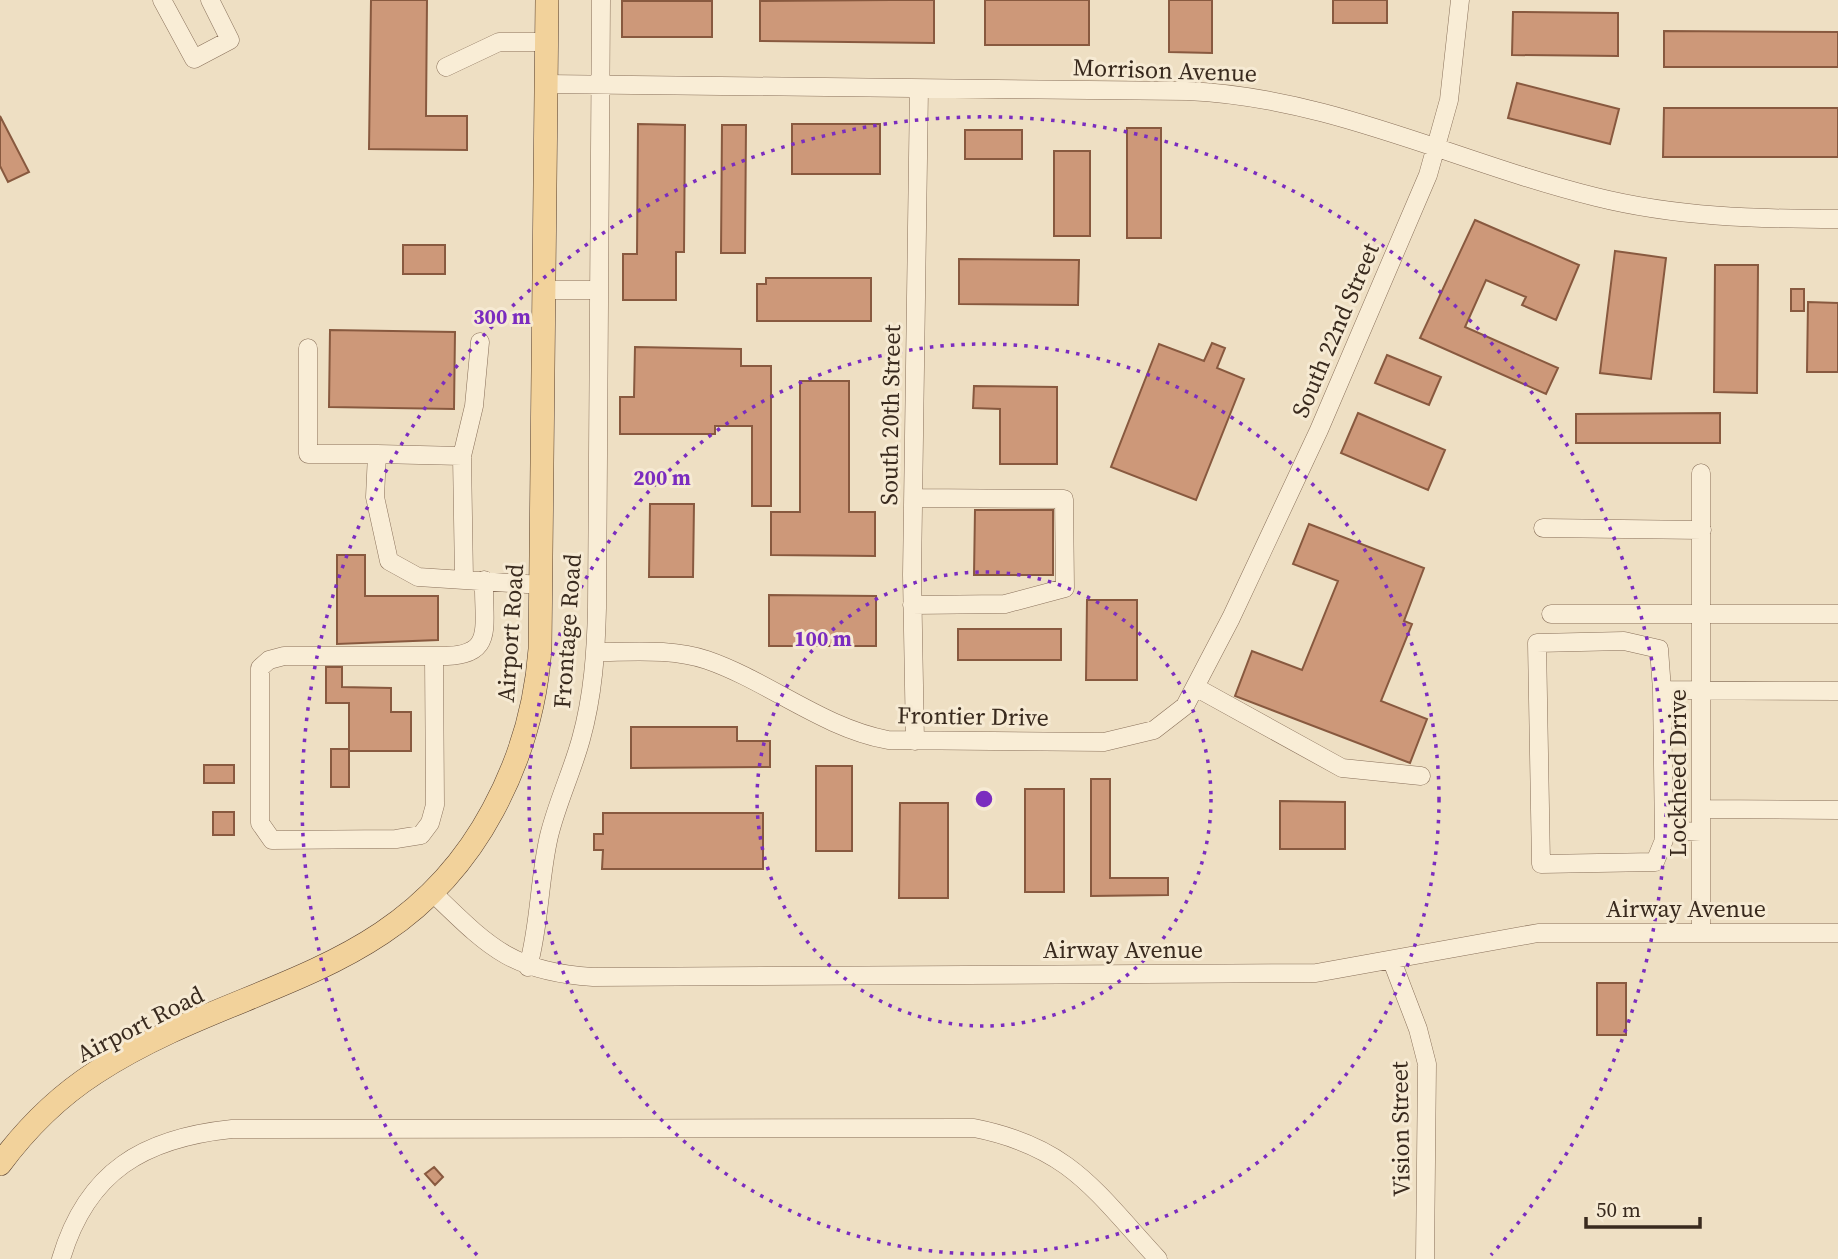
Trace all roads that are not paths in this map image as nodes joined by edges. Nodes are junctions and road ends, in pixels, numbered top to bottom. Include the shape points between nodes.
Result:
1 (162, 0) edge
2 (210, 0) edge
3 (547, 0) edge
4 (600, 0) edge
5 (1460, 0) edge
6 (546, 42) junction
7 (446, 67) dead end
8 (546, 84) junction
9 (600, 85) junction
10 (919, 89) junction
11 (1437, 147) junction
12 (1838, 219) edge
13 (544, 290) junction
14 (599, 290) junction
15 (480, 342) dead end
16 (308, 348) dead end
17 (377, 454) junction
18 (462, 456) junction
19 (1701, 473) dead end
20 (913, 498) junction
21 (1543, 528) dead end
22 (1702, 530) junction
23 (464, 579) junction
24 (484, 580) junction
25 (541, 585) junction
26 (912, 605) junction
27 (1551, 614) dead end
28 (1702, 614) junction
29 (1838, 614) edge
30 (595, 652) junction
31 (434, 656) junction
32 (1208, 665) joint
33 (1197, 688) junction
34 (1662, 690) junction
35 (1702, 690) junction
36 (1838, 691) edge
37 (915, 741) junction
38 (1421, 776) dead end
39 (1701, 809) junction
40 (1838, 810) edge
41 (1664, 830) junction
42 (1701, 832) junction
43 (432, 892) junction
44 (1701, 932) junction
45 (1838, 933) edge
46 (1392, 961) junction
47 (528, 967) junction
48 (0, 1164) edge
49 (61, 1259) edge
50 (1158, 1259) edge
51 (1425, 1259) edge

1 - 2 street via 194,59 230,40
3 - 6 main road, Airport Road
4 - 9 street, Frontage Road
5 - 11 street, South 22nd Street via 1453,77
6 - 7 street via 499,42
6 - 8 main road, Airport Road
8 - 9 street, Morrison Avenue
8 - 13 main road, Airport Road
9 - 10 street, Morrison Avenue
9 - 14 street, Frontage Road
10 - 11 street, Morrison Avenue via 1239,94 1330,112
10 - 20 street, South 20th Street
11 - 12 street, Morrison Avenue via 1563,188 1643,208 1725,217
11 - 32 street, South 22nd Street via 1319,430
13 - 14 street
13 - 25 main road, Airport Road
14 - 30 street, Frontage Road
15 - 18 street via 474,406
16 - 17 street via 308,454
17 - 18 street
17 - 23 street via 375,498 389,561 418,577
18 - 23 street
19 - 22 street, Lockheed Drive
20 - 26 street, South 20th Street
20 - 26 street via 1064,499 1065,588 1005,604
21 - 22 street
22 - 28 street, Lockheed Drive
23 - 24 street
24 - 25 street
24 - 31 street via 483,639 474,652
25 - 43 main road, Airport Road via 535,693 517,757 478,836
26 - 37 street, South 20th Street
27 - 28 street
28 - 29 street
28 - 35 street, Lockheed Drive
30 - 37 street, Frontier Drive via 695,656 858,731 888,740
30 - 47 street, Frontage Road via 584,725 546,849 537,933
31 - 31 street via 284,656 260,668 260,824 272,840 421,835 435,805
32 - 33 street, Frontier Drive
33 - 37 street, Frontier Drive via 1171,719 1120,741
33 - 38 street via 1342,768
34 - 35 street
34 - 41 street
34 - 41 street via 1659,649 1624,640 1537,643 1541,864 1655,862
35 - 36 street
35 - 39 street, Lockheed Drive
39 - 40 street
39 - 42 street, Lockheed Drive
41 - 42 street
42 - 44 street, Lockheed Drive
43 - 47 street, Airway Avenue via 491,946
43 - 48 main road, Airport Road via 393,926 347,956 158,1039 94,1073 40,1117
44 - 45 street, Airway Avenue
44 - 46 street, Airway Avenue via 1538,933
46 - 47 street, Airway Avenue via 1316,973 593,977
46 - 51 street, Vision Street via 1427,1063
49 - 50 street via 70,1227 94,1190 123,1162 158,1143 196,1133 232,1129 960,1128 1012,1135 1051,1153 1090,1182

